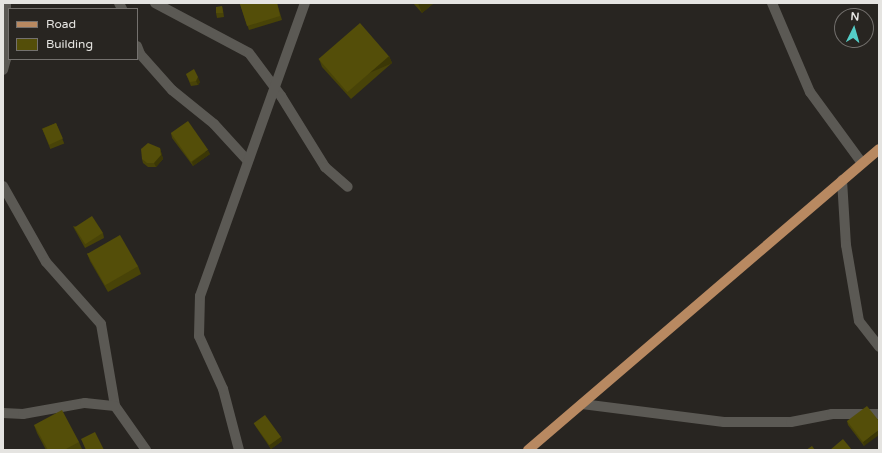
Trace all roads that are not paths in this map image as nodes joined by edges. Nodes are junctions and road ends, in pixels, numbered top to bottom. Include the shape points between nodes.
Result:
1 (6, 3) edge
2 (155, 3) edge
3 (305, 3) edge
4 (772, 3) edge
5 (138, 49) edge
6 (3, 70) edge
7 (273, 86) junction
8 (879, 149) edge
9 (247, 160) junction
10 (862, 163) junction
11 (842, 180) junction
12 (3, 186) edge
13 (348, 187) dead end
14 (879, 347) edge
15 (582, 404) junction
16 (115, 406) junction
17 (3, 413) edge
18 (879, 414) edge
19 (146, 450) edge
20 (239, 450) edge
21 (528, 450) edge

1 - 6 street via 6,58
2 - 7 street via 249,53
3 - 7 street
4 - 10 street via 810,92
5 - 9 street via 172,90 214,124
7 - 9 street
7 - 13 street via 325,167
8 - 10 main road
9 - 20 street via 200,296 199,336 223,389
10 - 11 main road
11 - 14 street via 846,245 859,321
11 - 15 main road
12 - 16 street via 46,262 101,324
15 - 18 street via 724,422 791,422 832,414
15 - 21 main road
16 - 17 street via 85,403 23,414
16 - 19 street

